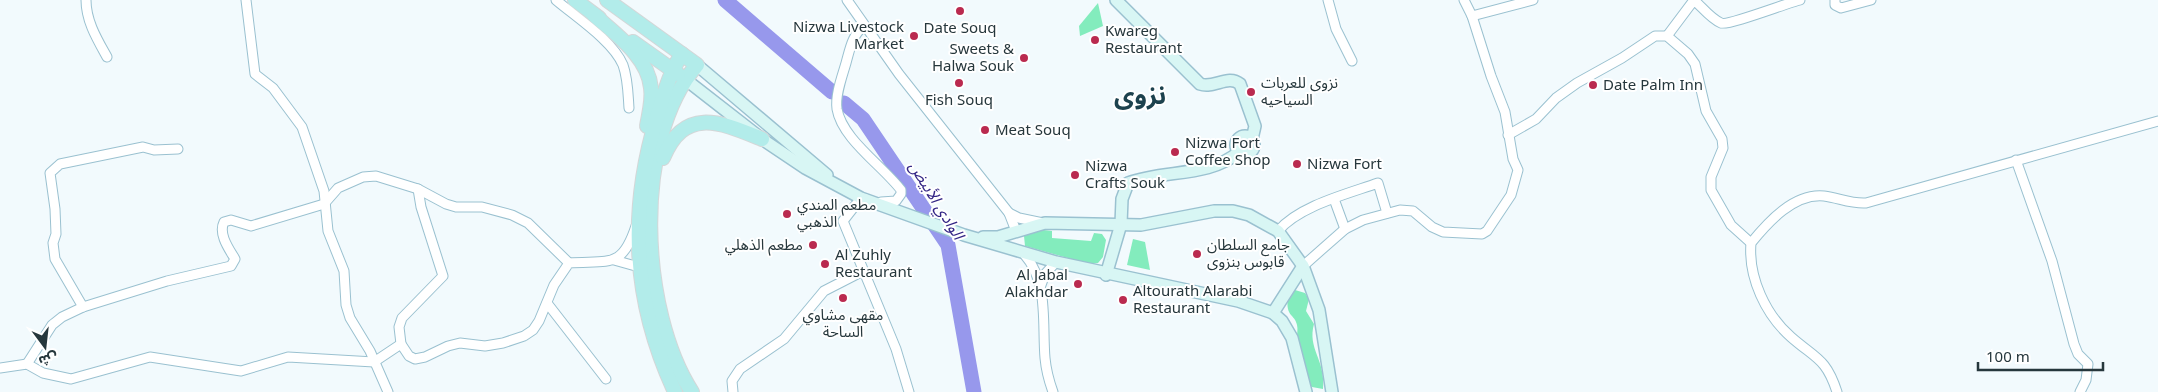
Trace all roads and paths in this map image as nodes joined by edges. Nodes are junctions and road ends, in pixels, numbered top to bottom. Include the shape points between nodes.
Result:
1 (86, 0) edge
2 (246, 0) edge
3 (556, 0) edge
4 (575, 0) edge
5 (607, 0) edge
6 (1116, 0) edge
7 (1328, 0) edge
8 (1464, 0) edge
9 (1533, 0) edge
10 (1800, 0) edge
11 (1835, 0) edge
12 (1871, 0) edge
13 (846, 2) edge
14 (593, 14) junction
15 (1472, 16) junction
16 (864, 26) junction
17 (1667, 36) junction
18 (682, 54) junction
19 (107, 57) dead end
20 (1352, 61) dead end
21 (697, 66) junction
22 (672, 69) junction
23 (684, 79) junction
24 (629, 108) dead end
25 (2158, 121) edge
26 (1508, 134) junction
27 (762, 139) junction
28 (178, 149) dead end
29 (2016, 160) junction
30 (642, 174) junction
31 (418, 189) junction
32 (843, 190) junction
33 (861, 198) junction
34 (1334, 199) junction
35 (324, 204) junction
36 (652, 205) junction
37 (1009, 212) junction
38 (1387, 213) junction
39 (638, 220) junction
40 (1045, 223) junction
41 (1121, 224) junction
42 (1346, 229) junction
43 (1016, 231) junction
44 (1278, 232) junction
45 (964, 235) junction
46 (1751, 244) junction
47 (1024, 254) junction
48 (614, 260) junction
49 (1056, 262) junction
50 (570, 263) junction
51 (1303, 266) junction
52 (639, 267) junction
53 (863, 271) junction
54 (1106, 275) junction
55 (1041, 285) junction
56 (547, 303) junction
57 (83, 307) junction
58 (1273, 313) junction
59 (401, 344) junction
60 (374, 362) junction
61 (27, 364) junction
62 (0, 368) edge
63 (606, 379) dead end
64 (388, 392) edge
65 (675, 392) edge
66 (692, 392) edge
67 (733, 392) edge
68 (909, 392) edge
69 (1052, 392) edge
70 (1306, 392) edge
71 (1332, 392) edge
72 (1837, 392) edge
73 (2080, 392) edge

1 - 19 street via 92,30
2 - 35 street via 255,74 273,88 302,127 324,191
3 - 24 street via 614,50 623,65
4 - 14 main road
5 - 18 main road
6 - 41 street via 1200,84 1207,86 1230,80 1240,84 1254,126 1252,139 1243,136 1238,139 1236,144 1240,152 1226,162 1128,183 1122,199
7 - 20 street via 1336,29
8 - 15 street
9 - 15 street
10 - 17 street via 1729,24 1719,22 1694,0
11 - 12 street via 1840,8
13 - 16 street
14 - 22 main road
14 - 30 main road via 639,57 648,74 652,90
15 - 26 street via 1505,112
16 - 33 street via 853,39 837,107 844,126 893,180 901,194 893,203
16 - 37 street
17 - 26 street via 1655,36 1578,83 1556,98 1536,119
17 - 46 street via 1695,64 1706,111 1722,139 1723,148 1711,177 1711,190 1731,225
18 - 21 main road
18 - 22 main road
21 - 23 main road
21 - 32 street
22 - 23 main road
22 - 30 main road
23 - 27 street
23 - 36 main road via 656,160
25 - 29 street
26 - 38 street via 1518,170 1517,180 1512,195 1487,231 1476,234 1443,232 1412,211
27 - 32 street
27 - 36 main road via 722,123 708,122 692,124 677,133 659,167
28 - 57 street via 142,147 60,164 50,173 55,209 55,259
29 - 46 street via 1866,203 1854,204 1825,196 1800,199
29 - 73 street via 2052,261 2074,344 2088,364
30 - 39 main road
31 - 35 street via 384,177 363,177 338,188
31 - 50 street via 456,207 482,207 512,215 528,223
31 - 59 street via 443,276 402,318 399,327
32 - 33 street
33 - 45 street
33 - 53 street via 843,221
34 - 38 street via 1378,182
34 - 42 street
34 - 44 street via 1299,214
35 - 57 street via 250,226 227,220 221,226 224,240 235,259 231,266 167,281
35 - 60 street via 330,239 344,271 350,318
36 - 66 main road via 651,258 658,310 675,359
37 - 40 street via 1020,218
37 - 43 street
38 - 42 street
39 - 48 street via 627,250
39 - 52 main road
40 - 41 street
40 - 43 street
41 - 44 street via 1141,225 1214,211 1233,211 1249,215
41 - 54 street
42 - 51 street
43 - 45 street via 989,238
43 - 47 street via 1017,244
44 - 51 street
45 - 47 street
46 - 72 street via 1752,273 1769,314 1791,337 1821,358
47 - 49 street
47 - 55 street via 1033,264
48 - 50 street
48 - 52 street
49 - 54 street
49 - 55 street via 1045,274
50 - 56 street via 554,285
51 - 58 street
51 - 71 street via 1320,310
52 - 65 main road via 653,337
53 - 67 street via 824,291 784,339 740,369 732,381
53 - 68 street via 896,349
54 - 58 street via 1238,301
55 - 69 street via 1045,360
56 - 59 street via 533,330 503,344 460,343 415,359
56 - 63 street
57 - 61 street via 52,325
58 - 70 street via 1292,338
59 - 60 street
60 - 61 street via 288,357 241,370 150,357 71,379 43,373
60 - 64 street
61 - 62 street

